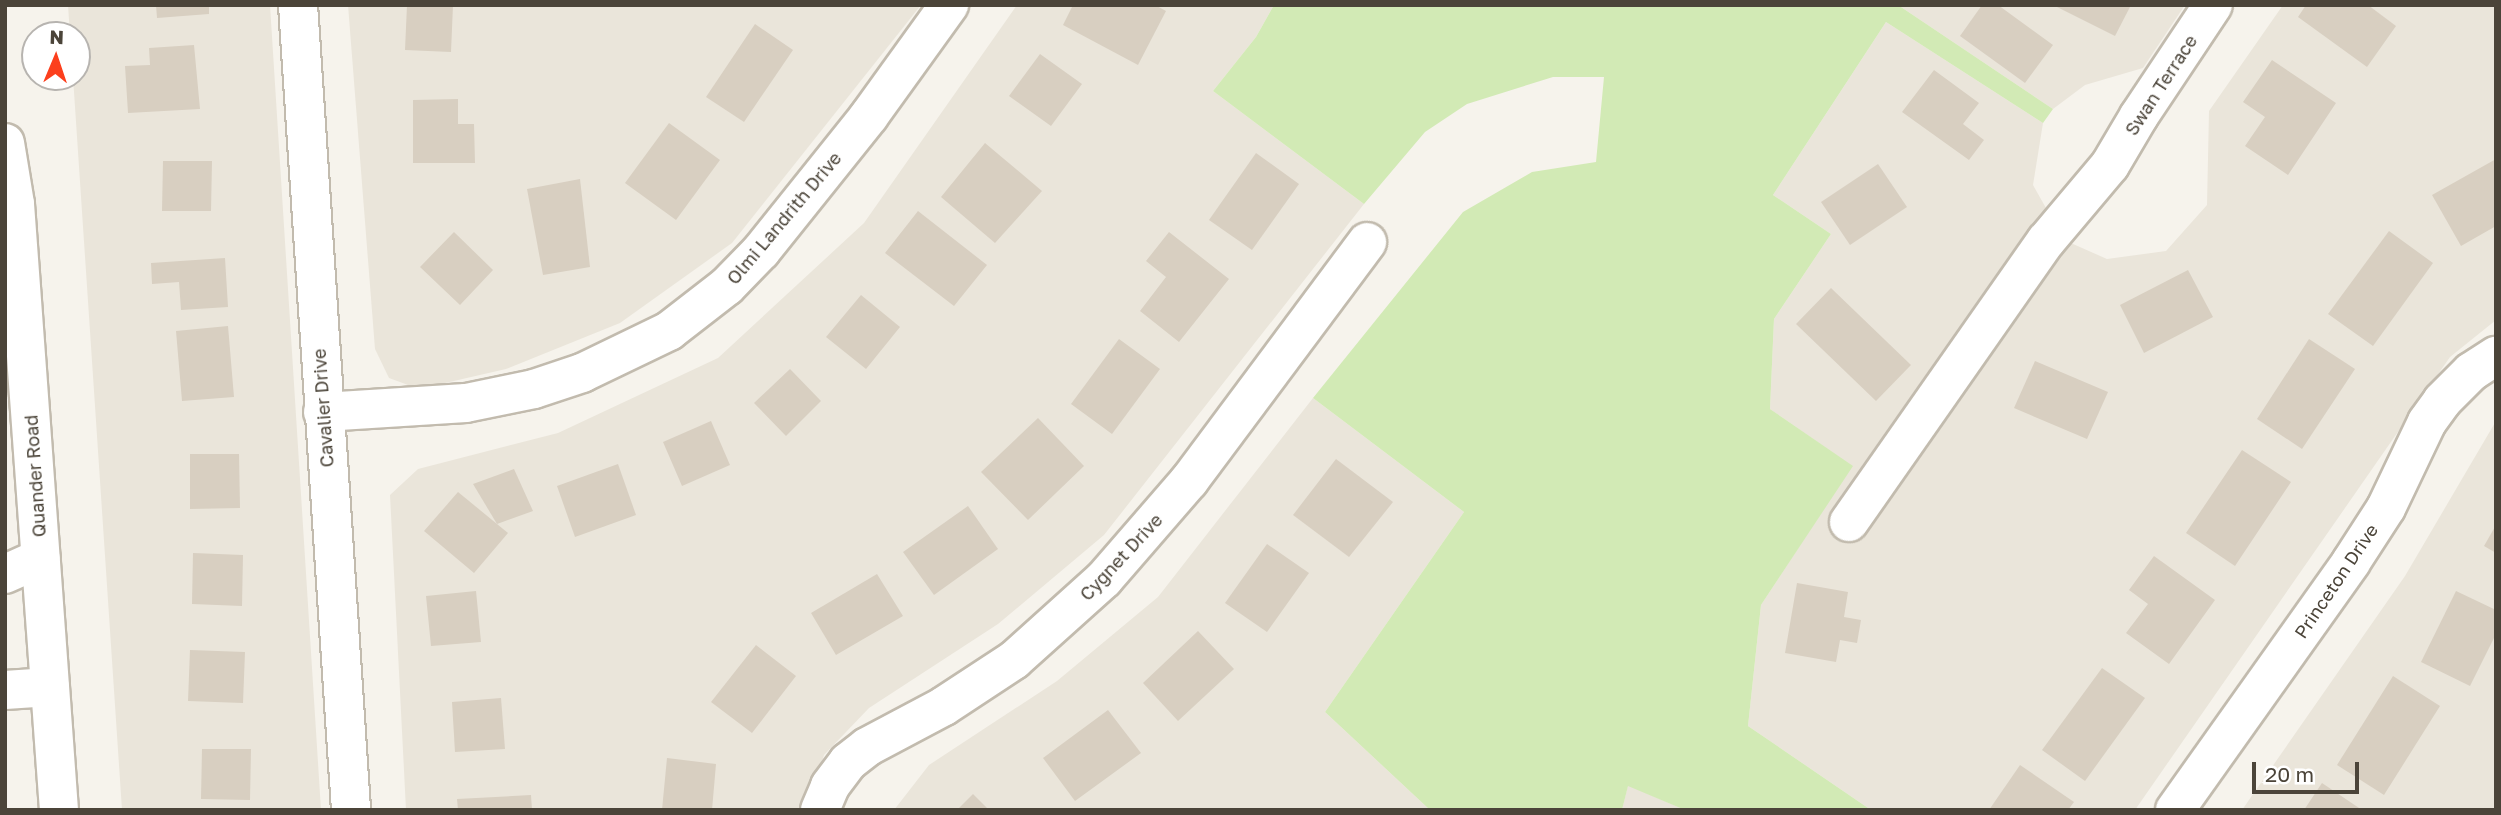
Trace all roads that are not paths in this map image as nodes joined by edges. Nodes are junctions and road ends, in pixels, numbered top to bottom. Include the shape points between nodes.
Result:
1 (298, 5) edge
2 (949, 5) edge
3 (2213, 5) edge
4 (5, 143) edge
5 (1367, 242) dead end
6 (15, 349) edge
7 (2496, 356) edge
8 (323, 412) junction
9 (1849, 522) dead end
10 (41, 558) junction
11 (5, 574) edge
12 (50, 687) junction
13 (5, 690) edge
14 (59, 810) edge
15 (351, 810) edge
16 (820, 810) edge
17 (2175, 810) edge

1 - 8 street, Cavalier Drive
2 - 8 street, Olmi Landrith Drive via 869,116 761,251 727,286 669,331 582,373 534,389 466,402
3 - 9 street, Swan Terrace via 2110,165 2046,241
4 - 6 street, Quander Road via 15,204
5 - 16 street, Cygnet Drive via 1189,481 1104,579 1014,660 848,762
6 - 10 street, Quander Road
7 - 17 street, Princeton Drive via 2471,372 2427,422 2386,508
8 - 15 street, Cavalier Drive
10 - 11 street
10 - 12 street, Quander Road
12 - 13 street
12 - 14 street, Quander Road

